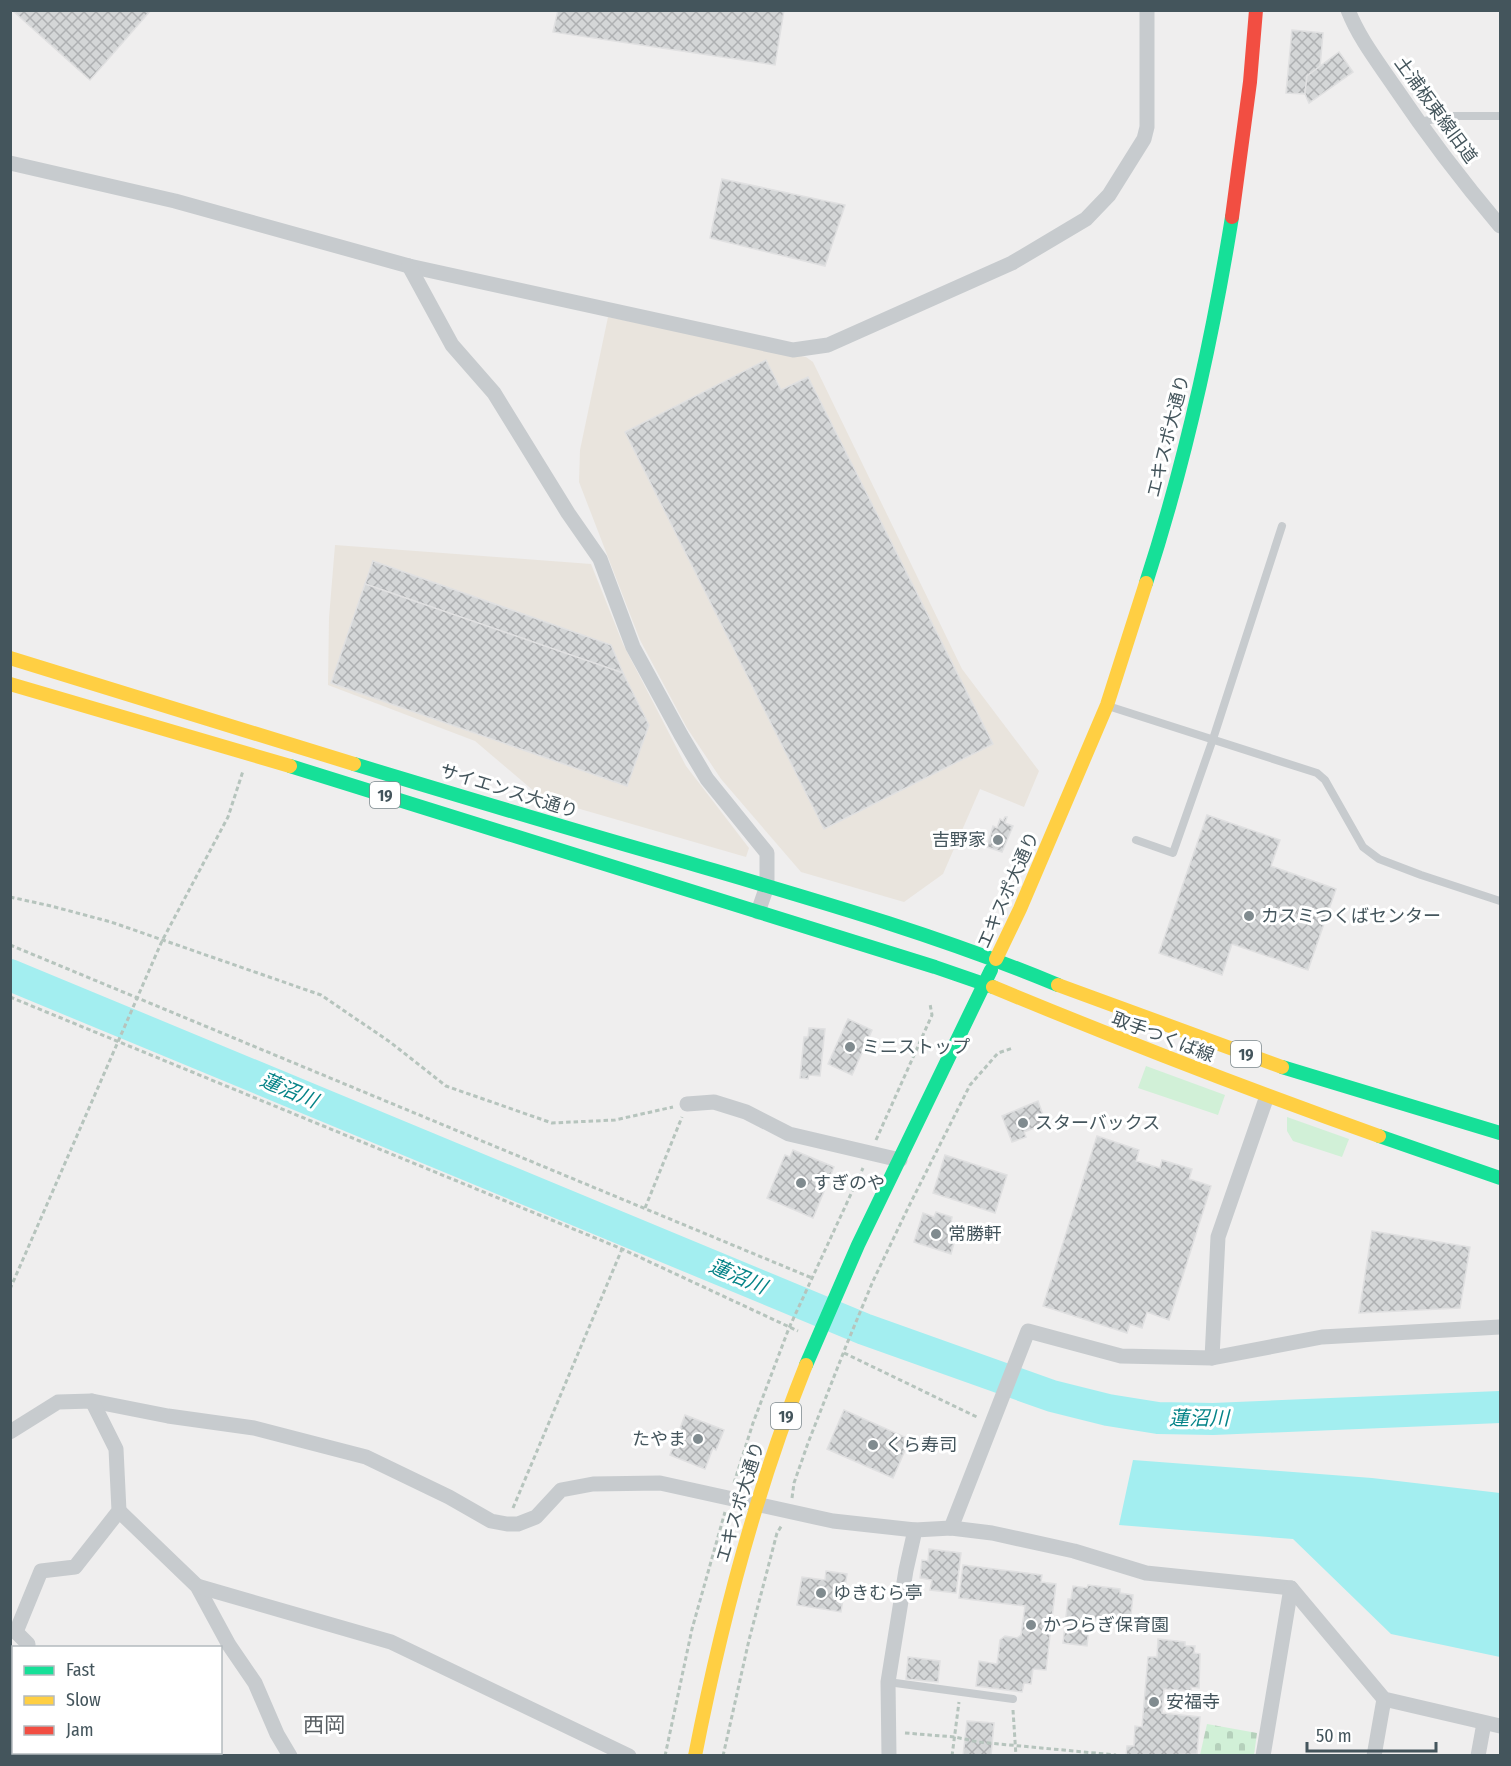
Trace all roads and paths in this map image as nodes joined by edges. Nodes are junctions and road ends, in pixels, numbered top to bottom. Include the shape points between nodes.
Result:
1 (1147, 10) edge
2 (1256, 10) edge
3 (1348, 10) edge
4 (1500, 116) edge
5 (1419, 122) junction
6 (10, 163) edge
7 (1500, 226) edge
8 (409, 266) junction
9 (1282, 526) dead end
10 (10, 658) edge
11 (10, 684) edge
12 (1107, 705) junction
13 (1213, 739) junction
14 (248, 753) junction
15 (1136, 840) dead end
16 (767, 886) junction
17 (10, 897) edge
18 (1500, 901) edge
19 (758, 912) junction
20 (162, 941) junction
21 (10, 945) edge
22 (996, 959) junction
23 (985, 984) junction
24 (10, 997) edge
25 (138, 997) junction
26 (118, 1042) junction
27 (1013, 1048) dead end
28 (1267, 1096) junction
29 (687, 1104) junction
30 (1500, 1133) edge
31 (900, 1160) junction
32 (1500, 1178) edge
33 (645, 1208) junction
34 (622, 1249) junction
35 (10, 1289) edge
36 (789, 1327) junction
37 (1500, 1327) edge
38 (818, 1334) junction
39 (844, 1353) junction
40 (1212, 1358) junction
41 (92, 1401) junction
42 (982, 1419) dead end
43 (10, 1432) edge
44 (729, 1497) junction
45 (756, 1504) junction
46 (119, 1511) junction
47 (789, 1512) junction
48 (507, 1524) junction
49 (951, 1528) junction
50 (915, 1530) junction
51 (196, 1586) junction
52 (1291, 1588) junction
53 (13, 1631) edge
54 (28, 1646) edge
55 (888, 1682) junction
56 (960, 1691) junction
57 (1384, 1699) junction
58 (1013, 1700) joint
59 (1484, 1723) junction
60 (1500, 1726) edge
61 (888, 1731) junction
62 (955, 1737) junction
63 (1016, 1746) junction
64 (291, 1755) edge
65 (628, 1755) edge
66 (665, 1755) edge
67 (695, 1755) edge
68 (723, 1755) edge
69 (889, 1755) edge
70 (952, 1755) edge
71 (1016, 1755) edge
72 (1116, 1755) edge
73 (1263, 1755) edge
74 (1374, 1755) edge
75 (1478, 1755) edge

1 - 8 street via 1147,127 1144,139 1109,195 1086,219 1012,263 828,345 792,350
2 - 12 main road, エキスポ大通り via 1237,186 1213,325 1186,450
3 - 5 street, 土浦板東線旧道 via 1357,31
4 - 5 lane via 1451,116
5 - 7 street, 土浦板東線旧道
6 - 8 street via 174,201
8 - 16 street via 452,345 494,393 600,559 633,647 681,735 707,779 766,853
9 - 13 lane
10 - 16 main road, サイエンス大通り / 19
11 - 14 main road, 19
12 - 13 lane
12 - 22 main road, エキスポ大通り
13 - 15 lane via 1173,853
13 - 18 lane via 1317,773 1325,780 1363,847 1379,859
14 - 19 main road, 19
14 - 20 path via 228,817
16 - 19 street
16 - 22 main road, サイエンス大通り / 19
17 - 20 path via 111,922
19 - 23 main road, 19
20 - 25 path
20 - 29 path via 321,995 446,1086 552,1124 615,1120
21 - 25 path
22 - 23 main road, エキスポ大通り / 19
22 - 30 main road, 取手つくば線 / 19 via 1090,998 1288,1069
23 - 28 main road, 取手つくば線 / 19
23 - 31 main road, エキスポ大通り / 19
24 - 26 path
25 - 26 path
25 - 33 path
26 - 34 path
26 - 35 path
27 - 39 path via 998,1053 969,1085
28 - 32 main road, 取手つくば線 / 19
28 - 40 street via 1218,1238
29 - 31 street via 714,1102 746,1112 789,1134
29 - 33 path
31 - 38 main road, エキスポ大通り / 19
33 - 36 path via 812,1279
34 - 36 path
34 - 48 path
36 - 38 path
36 - 44 path
37 - 40 street via 1322,1337
38 - 45 main road, エキスポ大通り / 19
39 - 42 path
39 - 47 path via 794,1482
40 - 49 street via 1121,1356 1028,1331
41 - 43 street via 58,1402
41 - 46 street via 116,1449
41 - 48 street via 254,1428 366,1457 491,1521
44 - 45 street
44 - 48 street via 660,1483 593,1484 561,1490 536,1517
44 - 66 path via 692,1629
45 - 47 street
45 - 67 main road, エキスポ大通り / 19 via 723,1627
46 - 51 street
46 - 53 street via 75,1567 41,1571
47 - 50 street
47 - 68 path via 787,1522 777,1533
49 - 50 street
49 - 52 street via 1074,1551 1146,1573
50 - 55 street
51 - 64 street via 255,1683 277,1734
51 - 65 street via 391,1642
52 - 57 street
52 - 73 street
53 - 54 street
55 - 56 lane
55 - 61 street
56 - 58 lane
56 - 62 path
57 - 59 street
57 - 74 street
58 - 63 path
59 - 60 street
59 - 75 street
61 - 62 path
61 - 69 street
62 - 63 path
62 - 70 path
63 - 71 path
63 - 72 path

